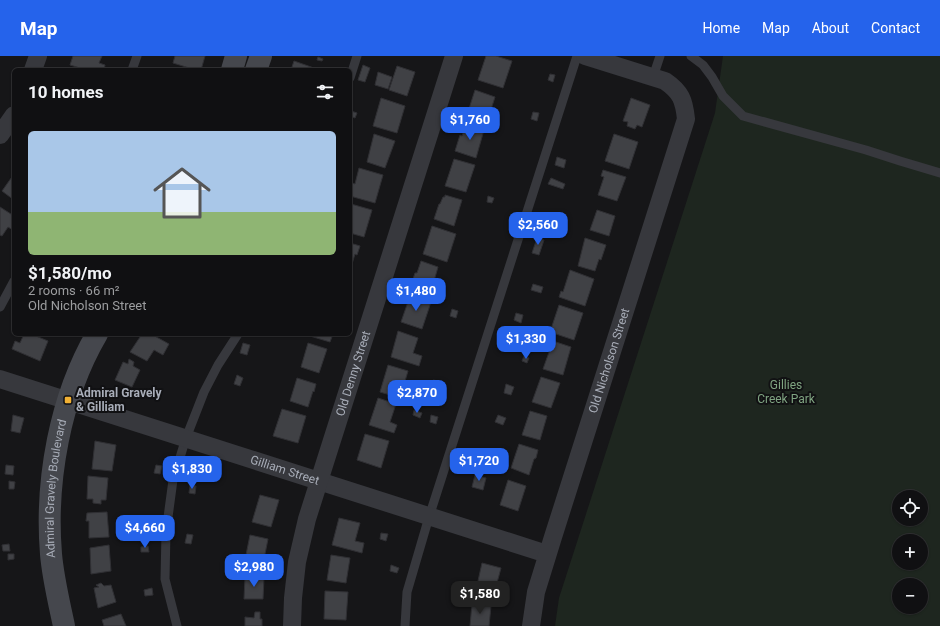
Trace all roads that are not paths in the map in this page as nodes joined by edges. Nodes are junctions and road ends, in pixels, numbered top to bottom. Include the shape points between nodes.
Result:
1 (38, 56) edge
2 (137, 56) edge
3 (236, 56) edge
4 (261, 56) edge
5 (357, 56) edge
6 (454, 56) edge
7 (577, 56) edge
8 (585, 56) edge
9 (660, 56) edge
10 (691, 56) edge
11 (34, 68) edge
12 (133, 68) edge
13 (233, 68) edge
14 (257, 68) edge
15 (352, 72) edge
16 (653, 77) junction
17 (12, 118) edge
18 (0, 135) edge
19 (940, 173) edge
20 (12, 285) edge
21 (0, 307) edge
22 (96, 336) edge
23 (237, 336) edge
24 (0, 379) edge
25 (68, 400) junction
26 (186, 438) junction
27 (318, 481) junction
28 (429, 517) junction
29 (547, 554) junction
30 (64, 626) edge
31 (177, 626) edge
32 (292, 626) edge
33 (405, 626) edge
34 (531, 626) edge

1 - 11 street
2 - 12 lane
3 - 13 street
4 - 14 street
5 - 15 lane
6 - 27 street, Old Denny Street
7 - 28 lane
8 - 16 street
9 - 16 lane
10 - 19 lane via 703,65 723,96 743,116
16 - 29 street, Old Nicholson Street via 670,84 681,96 686,119
17 - 18 street
20 - 21 lane
22 - 25 street, Admiral Gravely Boulevard
23 - 26 lane via 204,392
24 - 25 street, Gilliam Street
25 - 26 street, Gilliam Street
25 - 30 street, Admiral Gravely Boulevard via 55,455 50,510 51,554 56,594
26 - 27 street, Gilliam Street
26 - 31 lane via 173,480 166,532 165,579
27 - 28 street, Gilliam Street
27 - 32 street, Old Denny Street via 306,518 297,562
28 - 29 street, Gilliam Street
28 - 33 lane via 407,592
29 - 34 street, Old Nicholson Street via 536,592

